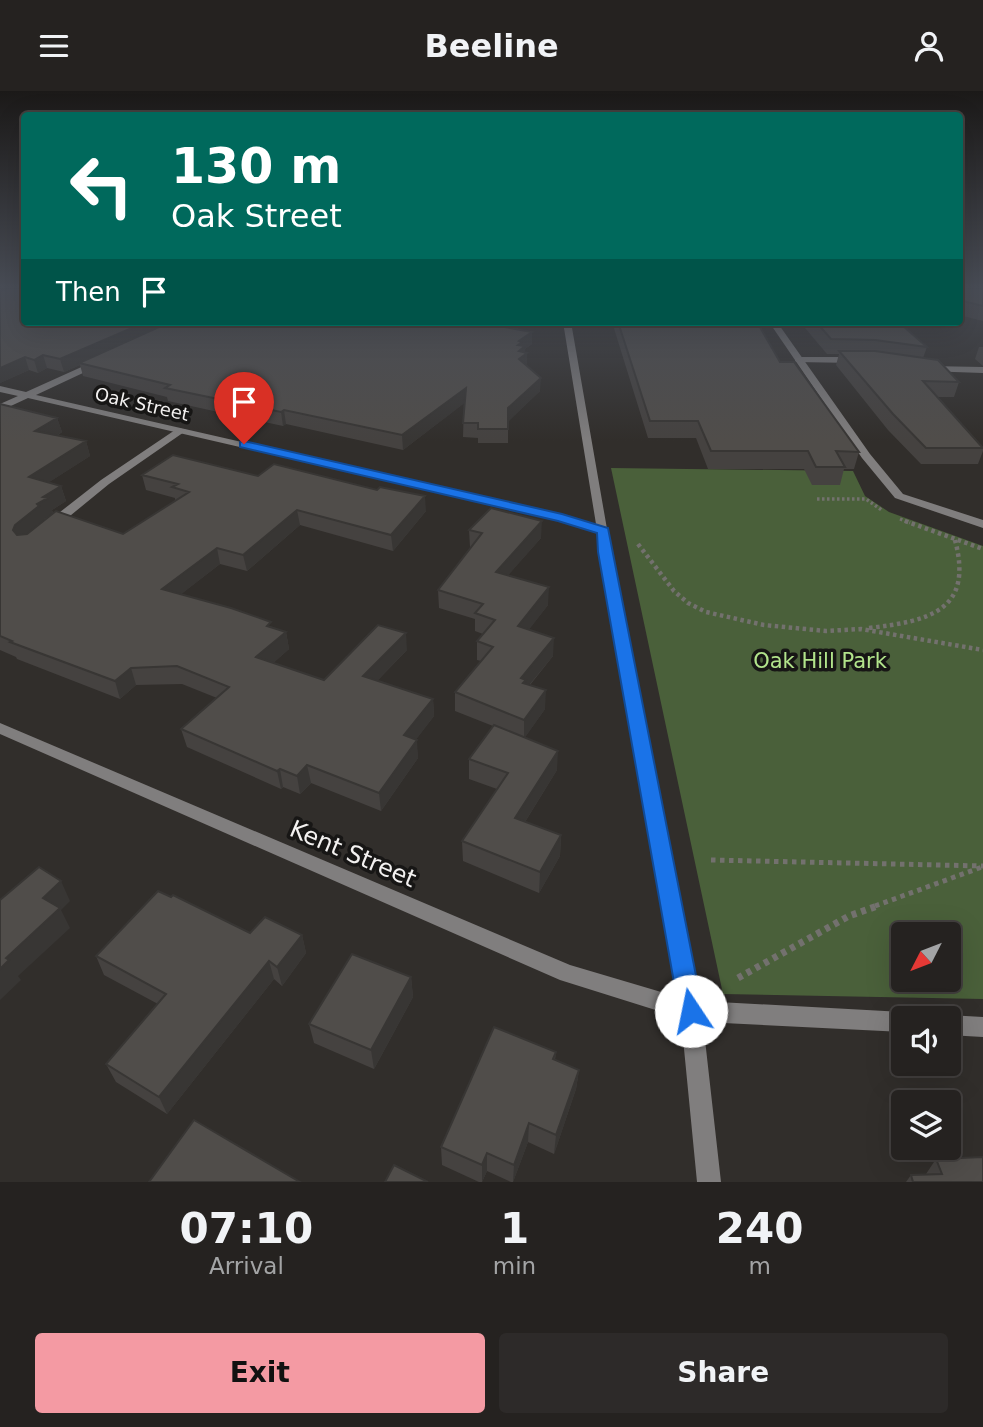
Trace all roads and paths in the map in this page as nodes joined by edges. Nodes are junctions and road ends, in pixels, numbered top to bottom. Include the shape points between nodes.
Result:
1 (570, 339) edge
2 (785, 339) edge
3 (112, 357) edge
4 (800, 360) junction
5 (871, 360) edge
6 (916, 367) edge
7 (983, 370) edge
8 (0, 389) edge
9 (26, 396) junction
10 (0, 408) edge
11 (182, 430) junction
12 (983, 524) edge
13 (603, 530) junction
14 (37, 537) edge
15 (955, 540) dead end
16 (638, 544) dead end
17 (966, 550) dead end
18 (943, 616) dead end
19 (861, 629) junction
20 (983, 650) edge
21 (0, 728) edge
22 (711, 860) dead end
23 (983, 867) edge
24 (738, 978) dead end
25 (691, 1011) junction
26 (891, 1021) edge
27 (961, 1026) edge
28 (983, 1027) edge
29 (709, 1182) edge

1 - 13 street
2 - 4 street
3 - 9 street
4 - 5 street
4 - 12 street via 899,496
6 - 7 street
8 - 9 street, Oak Street
9 - 10 street
9 - 11 street, Oak Street
11 - 13 street, Oak Street
11 - 14 street
13 - 25 street
15 - 17 path
16 - 19 path via 674,591 706,611 793,628
18 - 19 path
19 - 20 path
21 - 25 street, Kent Street via 567,973
22 - 23 path
23 - 24 path via 849,916
25 - 26 street, Kent Street
25 - 29 street
27 - 28 street

